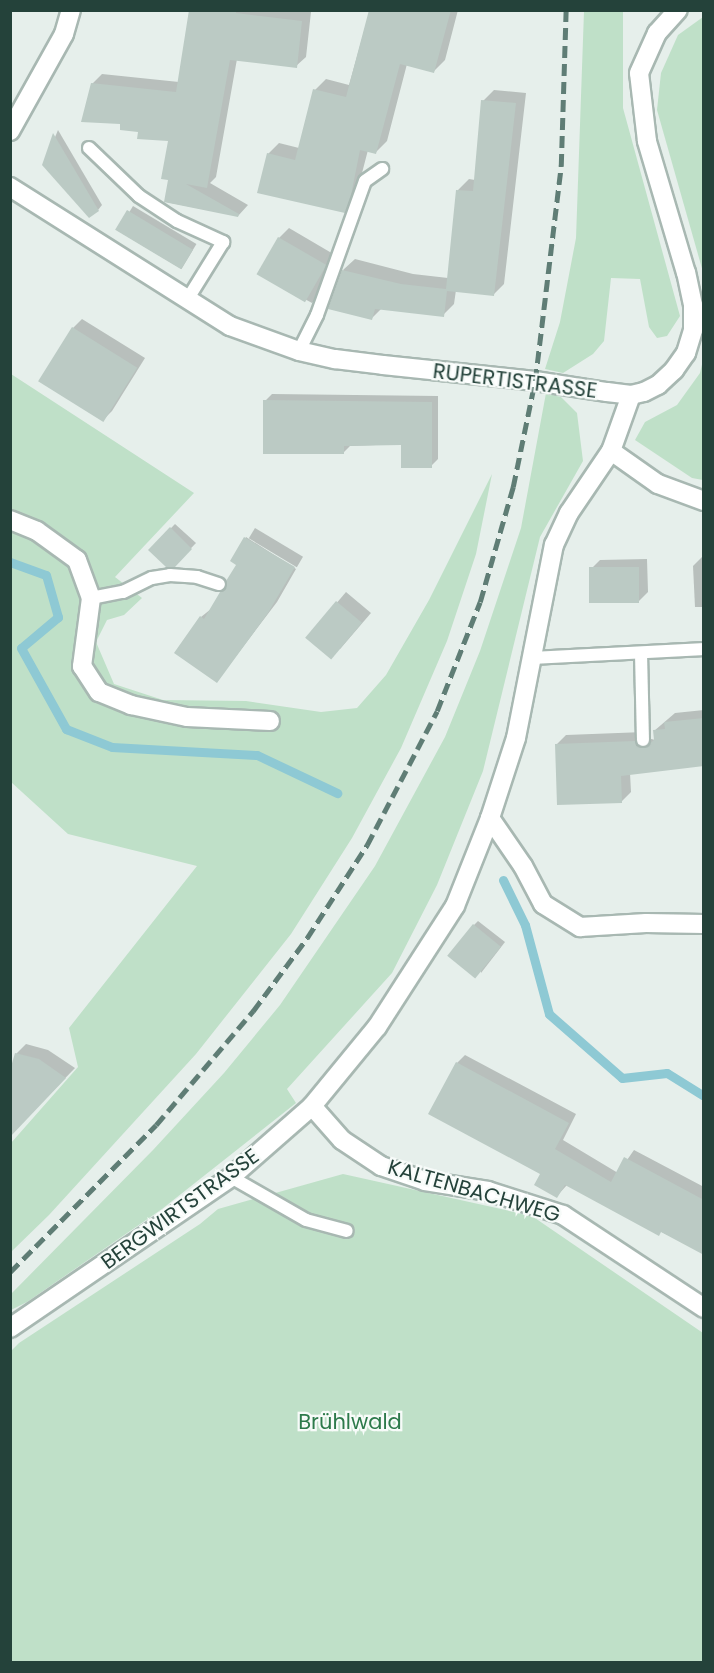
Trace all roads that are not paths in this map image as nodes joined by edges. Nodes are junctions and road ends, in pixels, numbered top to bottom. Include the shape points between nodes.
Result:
1 (70, 10) edge
2 (678, 10) edge
3 (10, 131) edge
4 (89, 148) dead end
5 (382, 169) dead end
6 (10, 187) edge
7 (187, 300) junction
8 (299, 351) junction
9 (631, 394) junction
10 (611, 451) junction
11 (704, 501) edge
12 (10, 520) edge
13 (219, 584) dead end
14 (91, 598) junction
15 (704, 649) edge
16 (641, 653) junction
17 (533, 658) junction
18 (270, 720) dead end
19 (643, 740) dead end
20 (490, 818) junction
21 (704, 924) edge
22 (312, 1106) junction
23 (231, 1177) junction
24 (347, 1231) dead end
25 (704, 1308) edge
26 (10, 1328) edge

1 - 3 street via 64,34
2 - 9 street, RUPERTISTRASSE via 657,33 639,73 647,141 686,273 693,305 693,330 686,353 674,370 657,385
4 - 7 lane via 139,196 177,221 223,243
5 - 8 lane via 365,181 317,315
6 - 7 street, RUPERTISTRASSE
7 - 8 street, RUPERTISTRASSE via 230,326
8 - 9 street, RUPERTISTRASSE via 344,361
9 - 10 street, BERGWIRTSTRASSE
10 - 11 street via 658,484
10 - 17 street, BERGWIRTSTRASSE via 569,513 554,544
12 - 14 street via 37,531 77,560
13 - 14 lane via 170,575 152,578 123,592
14 - 18 street via 82,666 99,692 131,705 187,717
15 - 16 lane
16 - 17 lane
16 - 19 lane
17 - 20 street, BERGWIRTSTRASSE via 516,738
20 - 21 street via 543,904 580,927
20 - 22 street, BERGWIRTSTRASSE via 455,906 377,1028
22 - 23 street, BERGWIRTSTRASSE
22 - 25 street, KALTENBACHWEG via 342,1140 381,1166 425,1181 488,1191 563,1215
23 - 24 lane via 306,1220
23 - 26 street, BERGWIRTSTRASSE

